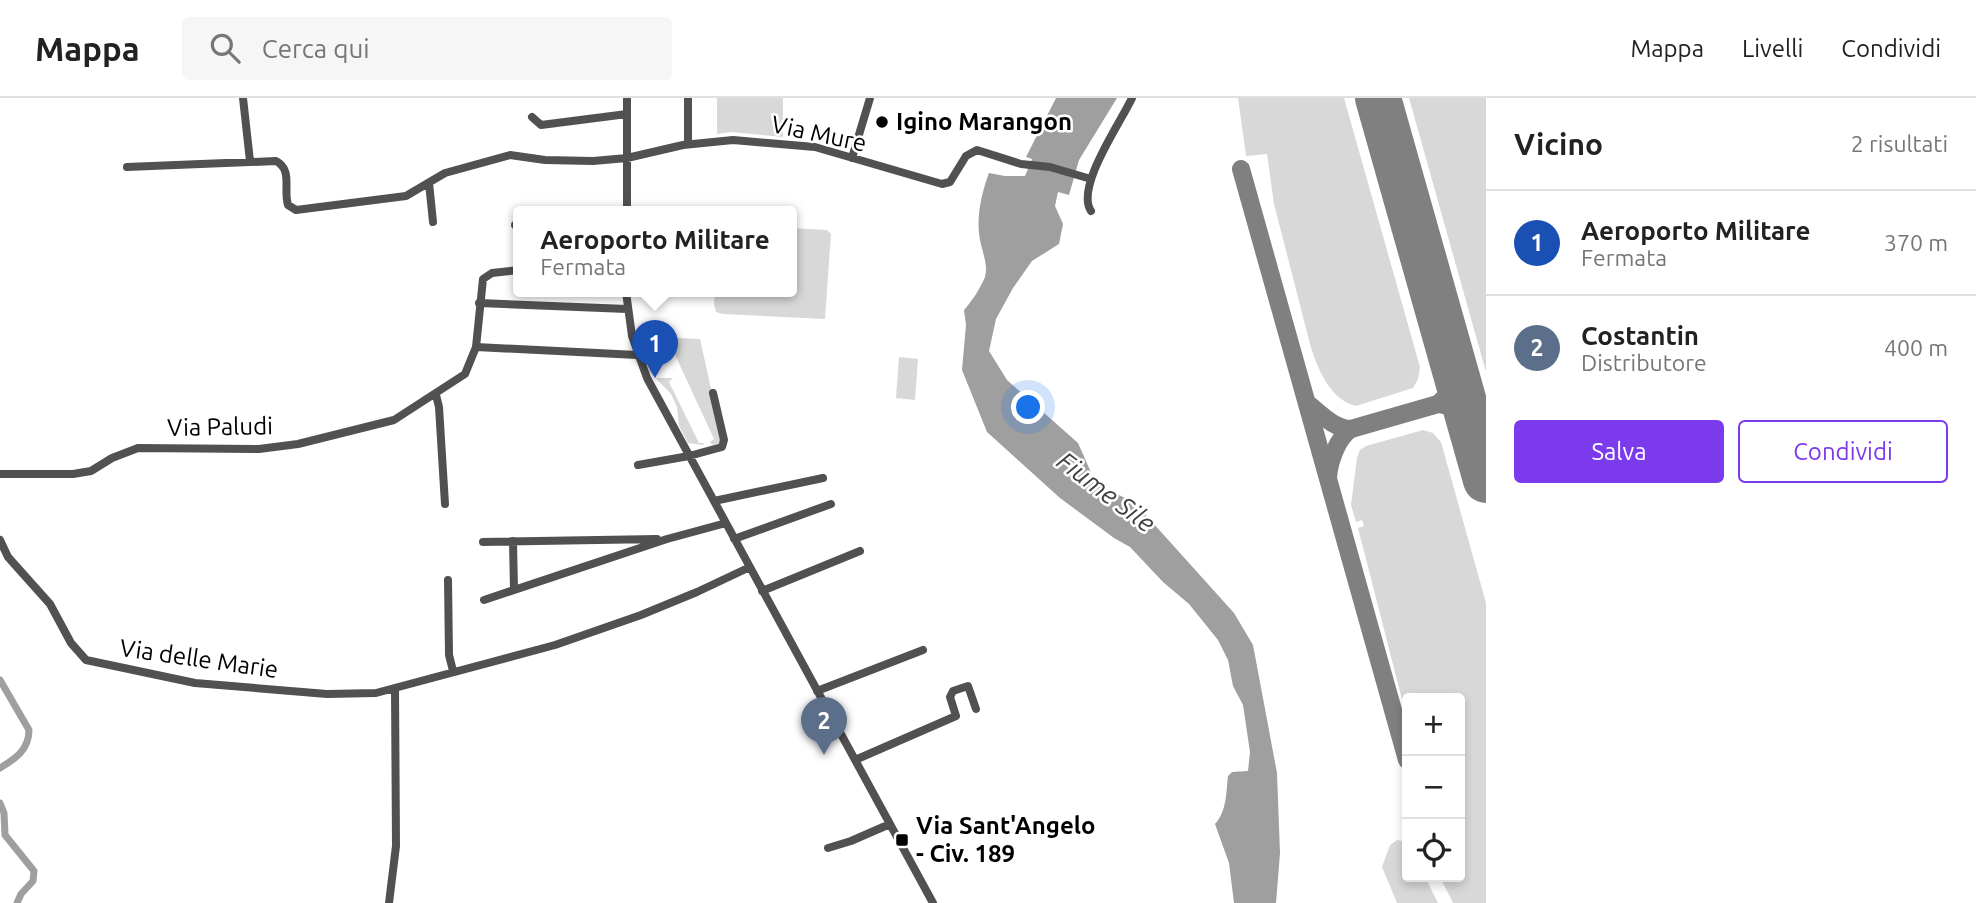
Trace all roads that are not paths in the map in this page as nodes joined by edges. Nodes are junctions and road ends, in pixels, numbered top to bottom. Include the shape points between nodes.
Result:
1 (243, 98) edge
2 (627, 98) edge
3 (688, 98) edge
4 (870, 98) edge
5 (1132, 98) edge
6 (627, 114) junction
7 (533, 117) dead end
8 (688, 144) junction
9 (627, 158) junction
10 (852, 158) junction
11 (250, 161) junction
12 (127, 167) dead end
13 (1091, 179) junction
14 (429, 183) junction
15 (626, 206) edge
16 (1091, 211) dead end
17 (433, 222) dead end
18 (513, 271) edge
19 (626, 297) edge
20 (480, 303) junction
21 (627, 309) junction
22 (476, 347) junction
23 (637, 355) junction
24 (713, 393) dead end
25 (436, 395) junction
26 (689, 456) junction
27 (638, 465) dead end
28 (0, 474) edge
29 (823, 478) dead end
30 (713, 501) junction
31 (831, 504) dead end
32 (445, 505) dead end
33 (726, 523) junction
34 (667, 539) junction
35 (0, 540) edge
36 (734, 540) junction
37 (513, 541) junction
38 (484, 542) dead end
39 (860, 551) dead end
40 (750, 567) junction
41 (447, 580) dead end
42 (514, 590) junction
43 (762, 592) junction
44 (484, 600) dead end
45 (923, 650) dead end
46 (453, 671) junction
47 (395, 688) junction
48 (817, 691) junction
49 (976, 709) dead end
50 (855, 760) junction
51 (890, 824) junction
52 (828, 848) dead end
53 (389, 903) edge
54 (933, 903) edge

1 - 11 street
2 - 6 street
3 - 8 street
4 - 10 street
5 - 13 street
6 - 7 street via 541,125
6 - 9 street
8 - 9 street, Via Mure
8 - 10 street, Via Mure via 769,141
9 - 14 street, Via Mure via 545,160 510,155 445,173
9 - 15 street
10 - 13 street, Via Mure via 945,185 974,150
11 - 12 street
11 - 14 street, Via Mure via 272,160 283,165 286,201 296,209 401,197
13 - 16 street via 1086,199
14 - 17 street
18 - 20 street, Via Paludi via 485,276
19 - 21 street
20 - 21 street
20 - 22 street, Via Paludi
21 - 23 street
22 - 23 street
22 - 25 street, Via Paludi via 465,374
23 - 26 street
24 - 26 street via 723,445
25 - 28 street, Via Paludi via 394,420 298,444 260,449 138,448 92,471
25 - 32 street
26 - 27 street
26 - 30 street
29 - 30 street
30 - 33 street
31 - 36 street
33 - 34 street
33 - 36 street
34 - 37 street
34 - 42 street
35 - 47 street, Via delle Marie via 8,557 50,604 71,643 93,663 195,683 270,690 362,695
36 - 40 street
37 - 38 street
37 - 42 street
39 - 43 street
40 - 43 street
40 - 46 street, Via delle Marie via 599,631
41 - 46 street
42 - 44 street
43 - 48 street
45 - 48 street
46 - 47 street, Via delle Marie
47 - 53 street via 396,846
48 - 50 street
49 - 50 street via 968,686 953,691 950,697 956,716
50 - 51 street
51 - 52 street
51 - 54 street

